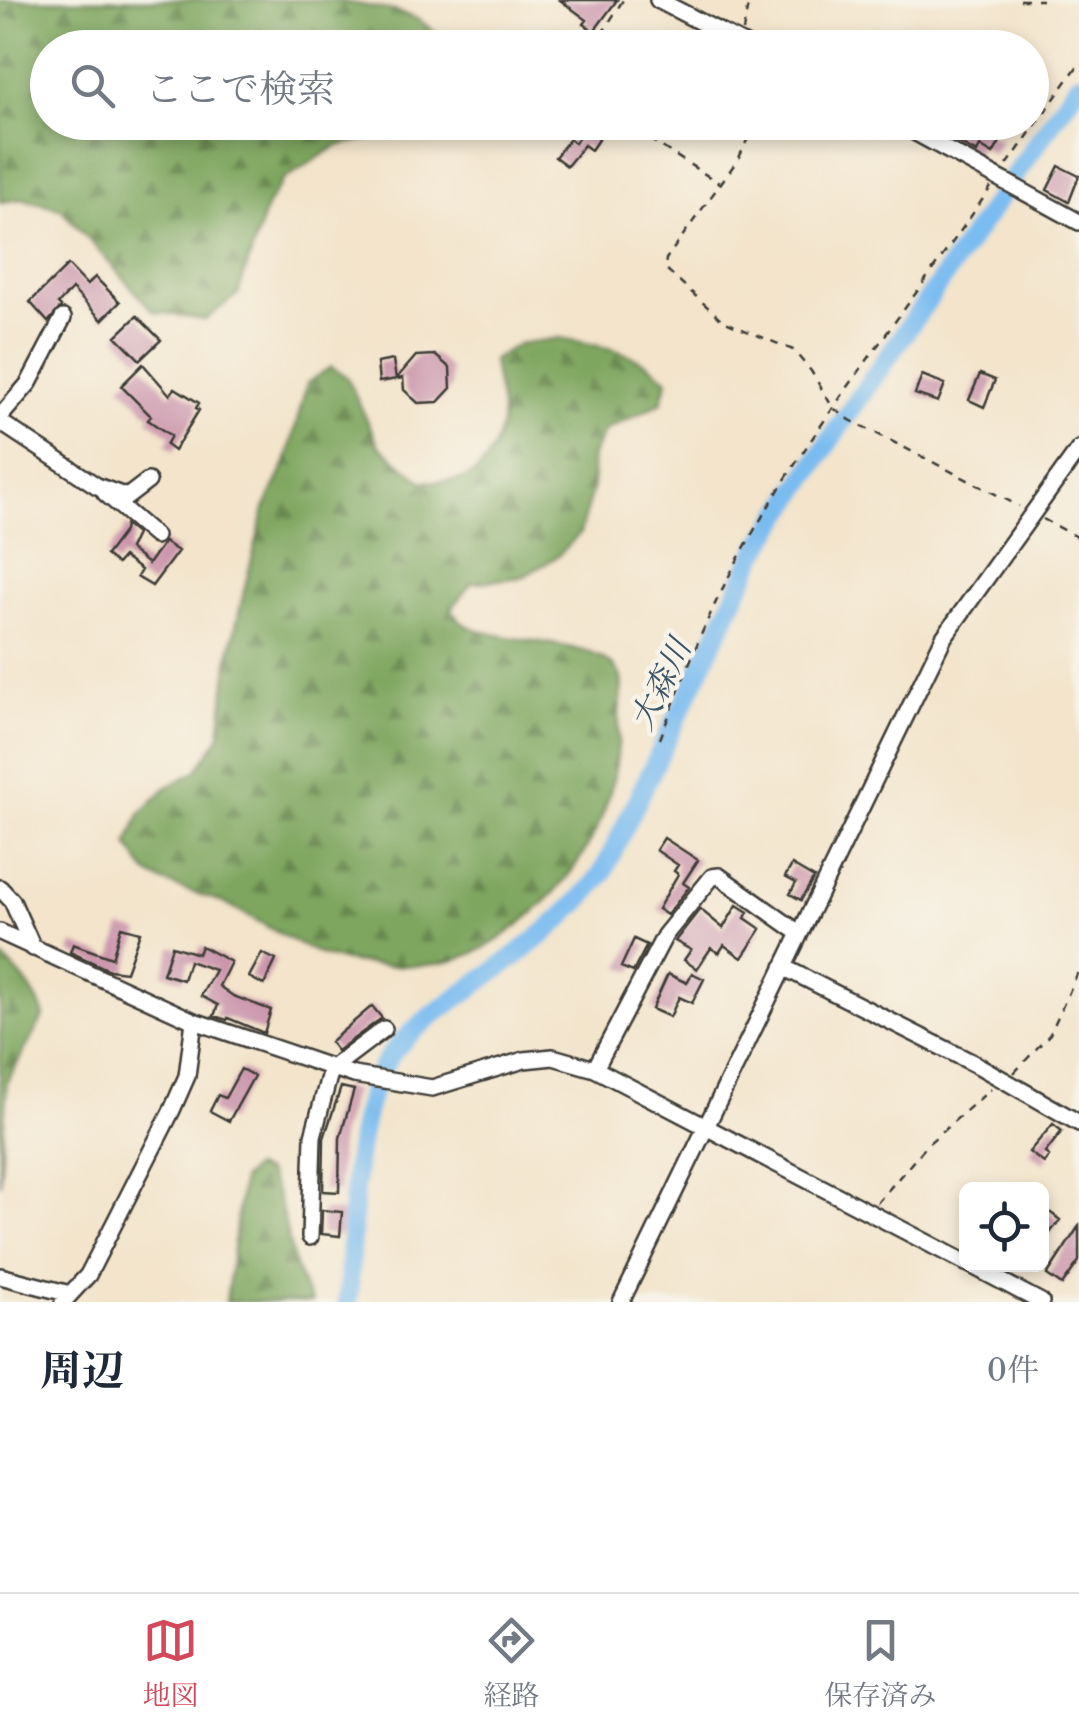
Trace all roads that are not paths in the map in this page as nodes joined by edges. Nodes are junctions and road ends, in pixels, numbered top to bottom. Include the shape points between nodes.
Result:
1 (658, 0) edge
2 (717, 30) edge
3 (928, 140) edge
4 (1079, 222) edge
5 (63, 318) dead end
6 (0, 420) edge
7 (1079, 449) edge
8 (148, 481) dead end
9 (96, 486) junction
10 (155, 536) dead end
11 (0, 888) edge
12 (0, 932) edge
13 (799, 933) junction
14 (33, 948) junction
15 (783, 966) junction
16 (194, 1021) junction
17 (384, 1029) dead end
18 (331, 1069) junction
19 (596, 1069) junction
20 (1079, 1123) edge
21 (706, 1126) junction
22 (310, 1237) dead end
23 (959, 1259) edge
24 (983, 1272) edge
25 (0, 1276) edge
26 (66, 1298) edge
27 (621, 1302) edge
28 (1041, 1302) edge

1 - 2 street
3 - 4 street
5 - 6 street via 29,383
6 - 9 street
7 - 13 street via 944,638
8 - 9 street via 127,497
9 - 10 street
11 - 14 street
12 - 14 street
13 - 15 street
13 - 19 street via 712,877 665,936
14 - 16 street
15 - 20 street
15 - 21 street
16 - 18 street
16 - 26 street via 187,1076 172,1110 88,1274
17 - 18 street
18 - 19 street via 432,1088 540,1058
18 - 22 street via 313,1136
19 - 21 street
21 - 23 street
21 - 27 street
24 - 28 street
25 - 26 street

